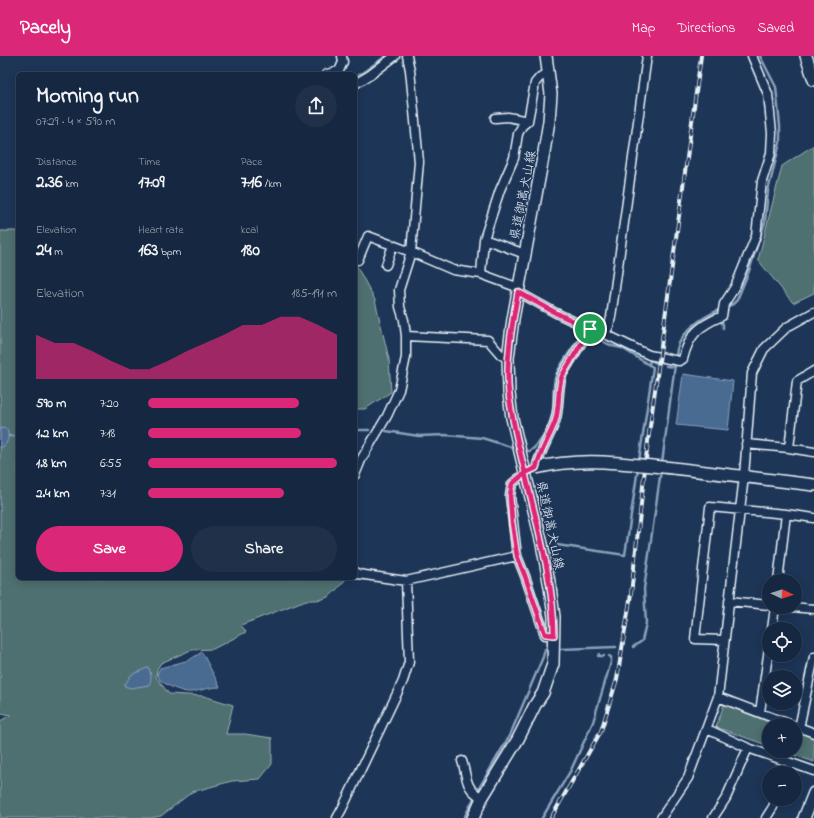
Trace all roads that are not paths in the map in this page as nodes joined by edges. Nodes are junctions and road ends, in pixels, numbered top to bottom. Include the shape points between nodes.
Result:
1 (342, 56) edge
2 (395, 56) edge
3 (407, 56) edge
4 (546, 56) edge
5 (647, 56) edge
6 (752, 56) edge
7 (806, 56) edge
8 (335, 72) edge
9 (548, 74) junction
10 (814, 80) edge
11 (357, 83) edge
12 (495, 118) dead end
13 (528, 121) junction
14 (484, 239) junction
15 (393, 245) junction
16 (412, 252) junction
17 (525, 254) junction
18 (358, 260) dead end
19 (386, 265) dead end
20 (481, 274) junction
21 (518, 290) junction
22 (814, 312) edge
23 (590, 329) junction
24 (605, 334) junction
25 (406, 336) junction
26 (508, 358) junction
27 (814, 371) edge
28 (746, 444) junction
29 (789, 448) junction
30 (814, 452) edge
31 (536, 468) junction
32 (357, 471) edge
33 (525, 473) junction
34 (744, 476) junction
35 (814, 485) edge
36 (739, 509) junction
37 (786, 514) junction
38 (814, 518) edge
39 (517, 556) junction
40 (357, 573) edge
41 (779, 574) edge
42 (406, 581) junction
43 (729, 601) junction
44 (762, 604) edge
45 (802, 608) edge
46 (814, 609) edge
47 (554, 635) junction
48 (724, 640) junction
49 (814, 657) edge
50 (767, 662) edge
51 (718, 697) junction
52 (760, 712) junction
53 (775, 718) edge
54 (798, 718) edge
55 (802, 728) edge
56 (707, 729) junction
57 (814, 733) edge
58 (748, 748) junction
59 (462, 761) dead end
60 (790, 763) junction
61 (789, 766) edge
62 (814, 771) edge
63 (814, 793) edge
64 (479, 796) junction
65 (773, 806) edge
66 (337, 818) edge
67 (473, 818) edge
68 (661, 818) edge
69 (713, 818) edge
70 (766, 818) edge
71 (804, 818) edge

1 - 8 street via 343,62 339,71
2 - 11 street
3 - 16 street via 419,162
4 - 9 main road, 県道御嵩犬山線
5 - 24 street via 611,317
6 - 24 street via 768,94 772,132 770,153 762,181 756,236 735,287 724,304 722,316 693,334 686,346 683,359 679,361 650,355
7 - 10 main road
9 - 13 street via 540,77 535,83
9 - 17 main road, 県道御嵩犬山線 via 551,94 549,121
12 - 13 street via 508,117
13 - 14 street via 518,134 514,158 500,190
14 - 17 street
14 - 20 street
15 - 16 street
15 - 18 street via 368,236
15 - 19 street
16 - 20 street via 453,270
16 - 25 street via 399,290
17 - 21 main road, 県道御嵩犬山線
20 - 21 street
21 - 23 street via 556,313
21 - 26 main road, 県道御嵩犬山線
22 - 28 street via 787,327 764,349 752,373
23 - 24 street
23 - 31 street via 562,376 559,384 558,410
25 - 26 street via 488,340 501,355
25 - 32 street via 406,357 399,390
26 - 33 main road, 県道御嵩犬山線 via 512,418
27 - 29 street via 797,381
28 - 29 street
28 - 34 street
29 - 30 street
31 - 33 main road
31 - 34 main road, bridge via 582,461
33 - 39 street via 512,484 510,496
33 - 47 main road, 県道御嵩犬山線 via 543,551 554,617
34 - 35 main road
34 - 36 street
36 - 37 street
36 - 43 street
36 - 48 street via 710,507 709,515 696,639
37 - 38 street
37 - 41 street
39 - 42 street
39 - 47 street via 545,634
40 - 42 street
42 - 66 street via 409,662 403,681
43 - 44 street
43 - 48 street
45 - 46 street
47 - 64 main road, 県道御嵩犬山線 via 553,664 543,693 518,739
48 - 51 street
49 - 54 street
50 - 52 street
51 - 52 street
51 - 56 street
52 - 53 street
55 - 57 street
56 - 58 street
56 - 68 street via 688,778
58 - 60 street
58 - 69 street via 726,798
59 - 64 street via 468,787
60 - 61 street
60 - 62 street
63 - 71 main road
64 - 67 main road, 県道御嵩犬山線
65 - 70 street

